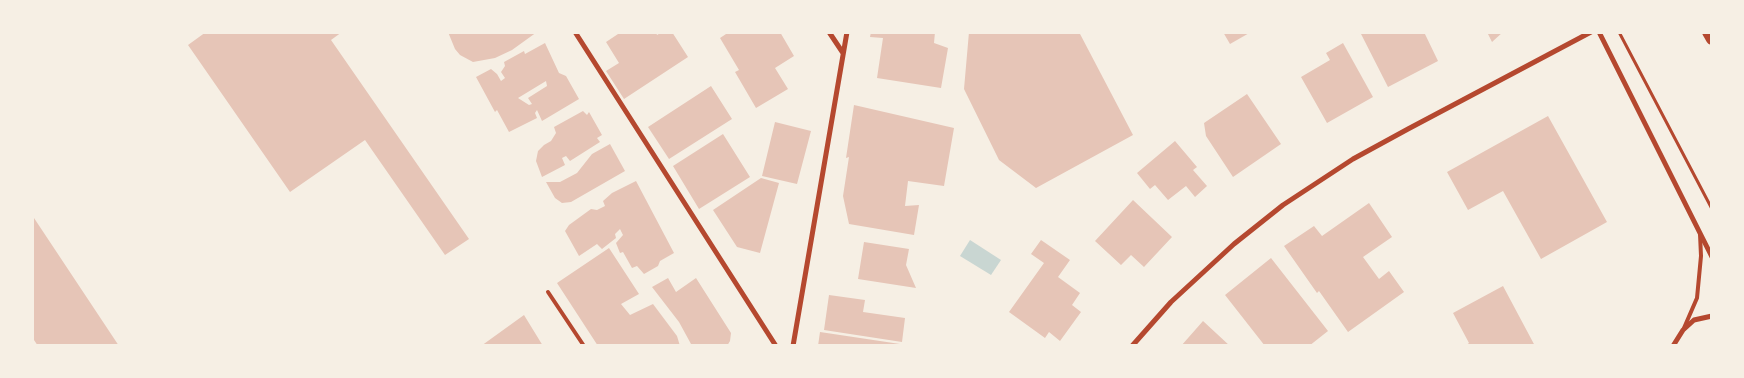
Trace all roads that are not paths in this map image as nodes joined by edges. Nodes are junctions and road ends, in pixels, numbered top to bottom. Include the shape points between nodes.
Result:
1 (575, 32) edge
2 (829, 32) edge
3 (847, 32) edge
4 (1591, 32) edge
5 (1599, 32) edge
6 (1708, 32) edge
7 (1712, 39) edge
8 (843, 53) junction
9 (1700, 233) junction
10 (1712, 257) edge
11 (548, 292) dead end
12 (1712, 316) edge
13 (1683, 330) junction
14 (584, 346) edge
15 (776, 346) edge
16 (793, 346) edge
17 (1132, 346) edge
18 (1673, 346) edge

1 - 15 street
2 - 8 street
3 - 8 street
4 - 17 street via 1353,159 1283,205 1234,244
5 - 9 street
6 - 7 main road
8 - 16 street
9 - 10 street
9 - 13 lane via 1697,298
11 - 14 lane
12 - 13 street via 1694,320
13 - 18 street

